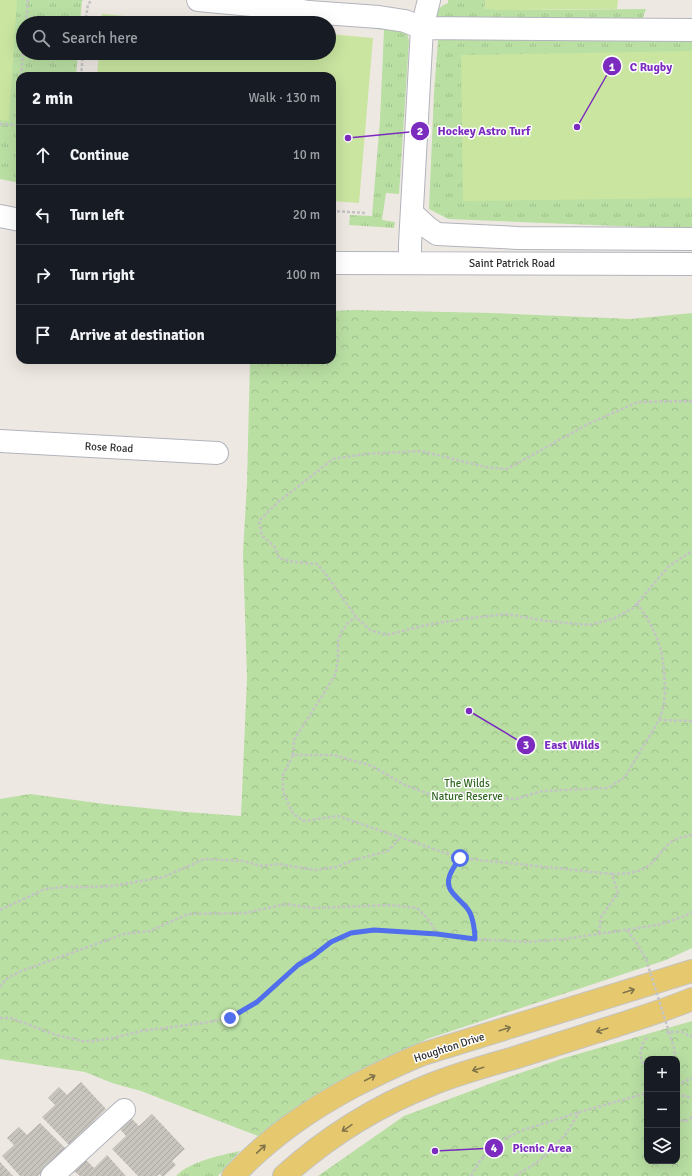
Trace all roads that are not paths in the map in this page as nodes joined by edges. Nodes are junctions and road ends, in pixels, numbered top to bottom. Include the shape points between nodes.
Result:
1 (198, 0) edge
2 (259, 0) edge
3 (429, 0) edge
4 (283, 8) junction
5 (422, 28) junction
6 (692, 30) edge
7 (412, 213) junction
8 (0, 216) edge
9 (16, 219) edge
10 (692, 239) edge
11 (336, 263) edge
12 (410, 263) junction
13 (692, 264) edge
14 (0, 440) edge
15 (217, 453) dead end
16 (692, 971) edge
17 (692, 999) edge
18 (124, 1110) dead end
19 (52, 1176) edge
20 (233, 1176) edge
21 (284, 1176) edge

1 - 4 street
2 - 4 street
3 - 5 street
4 - 5 street via 379,17 405,21
5 - 6 street
5 - 7 street
7 - 10 street via 437,234 518,238
7 - 12 street
8 - 9 street
11 - 12 street, Saint Patrick Road
12 - 13 street, Saint Patrick Road
14 - 15 street, Rose Road
20 -> 16 main road, Houghton Drive via 290,1124 392,1067 423,1054
17 -> 21 main road via 429,1085 373,1111 314,1151
18 - 19 street

